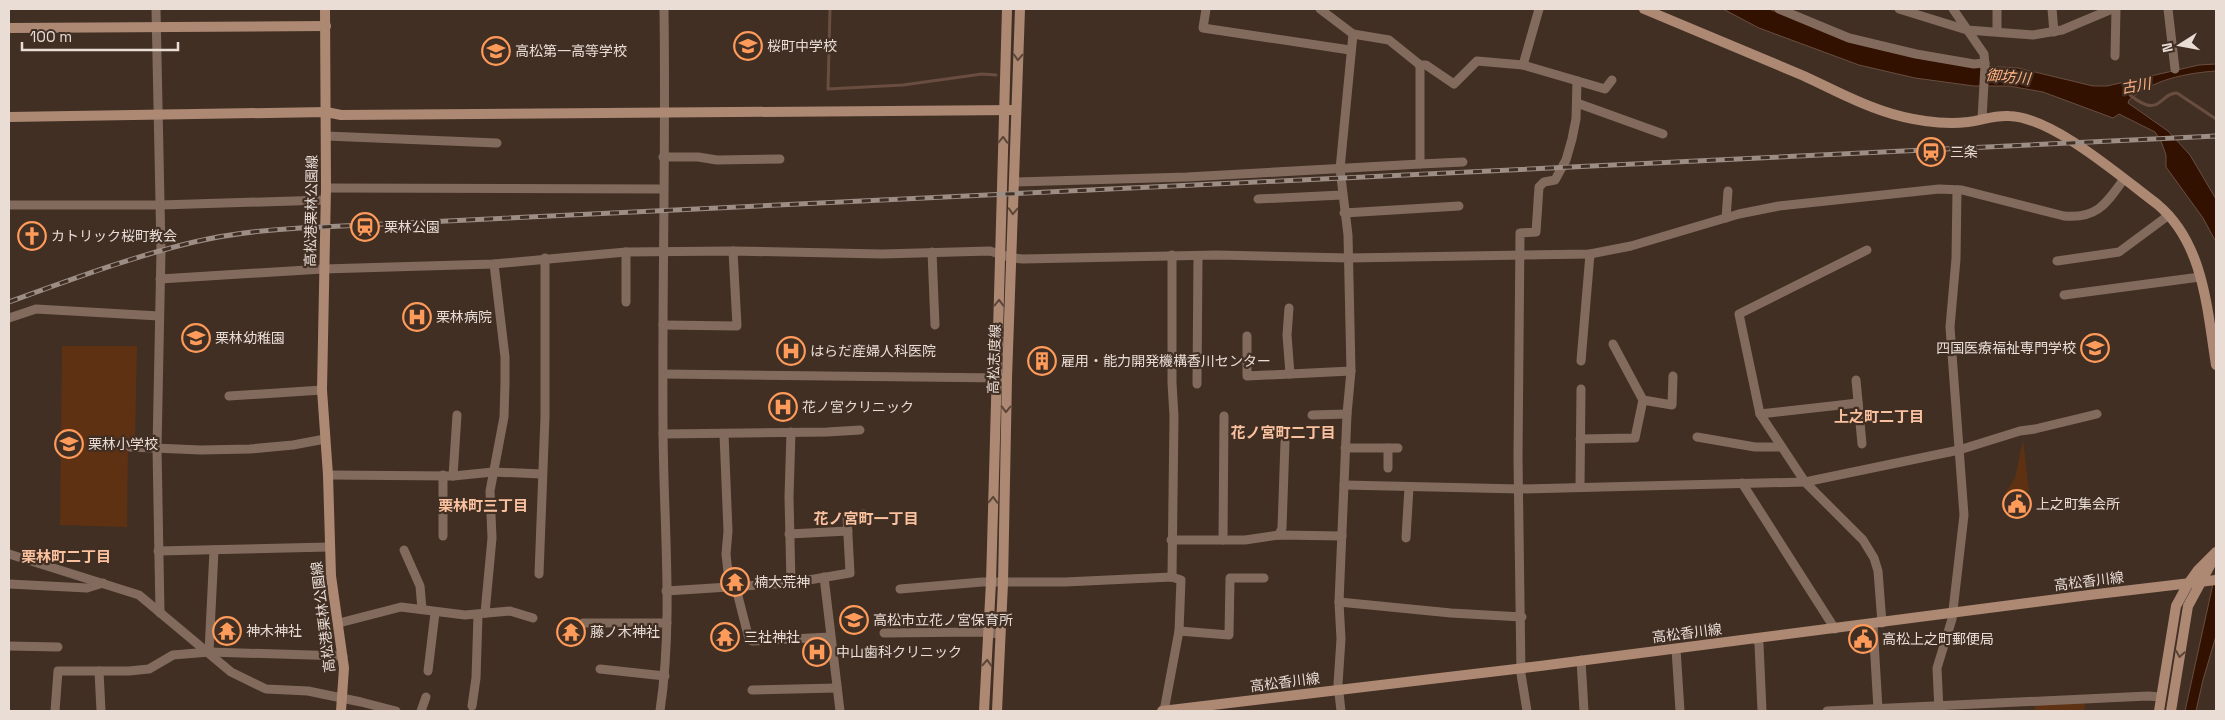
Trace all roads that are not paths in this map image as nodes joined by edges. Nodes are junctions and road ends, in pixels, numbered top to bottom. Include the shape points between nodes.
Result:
1 (156, 9) edge
2 (325, 9) edge
3 (664, 9) edge
4 (1007, 9) edge
5 (1020, 9) edge
6 (1206, 9) edge
7 (1320, 9) edge
8 (1539, 9) edge
9 (1644, 9) edge
10 (1779, 9) edge
11 (1899, 9) edge
12 (1952, 9) edge
13 (1997, 9) edge
14 (2052, 9) edge
15 (2114, 9) edge
16 (2168, 9) edge
17 (2094, 12) edge
18 (326, 26) junction
19 (156, 27) junction
20 (9, 28) edge
21 (1967, 30) junction
22 (1997, 31) junction
23 (2054, 32) junction
24 (1353, 34) junction
25 (1350, 50) junction
26 (2114, 56) dead end
27 (1985, 64) junction
28 (1420, 65) junction
29 (1523, 65) junction
30 (2175, 69) dead end
31 (1612, 80) dead end
32 (1577, 81) junction
33 (1577, 103) junction
34 (1004, 110) junction
35 (1016, 110) junction
36 (326, 112) junction
37 (664, 112) junction
38 (159, 114) junction
39 (9, 117) edge
40 (1982, 119) junction
41 (1663, 134) dead end
42 (326, 136) junction
43 (497, 142) dead end
44 (663, 157) junction
45 (780, 159) dead end
46 (1463, 162) dead end
47 (1420, 164) junction
48 (1340, 169) junction
49 (2124, 179) junction
50 (1014, 182) junction
51 (326, 188) junction
52 (663, 189) junction
53 (1728, 190) dead end
54 (1957, 190) junction
55 (1342, 195) junction
56 (1258, 199) dead end
57 (325, 200) junction
58 (9, 205) edge
59 (160, 205) junction
60 (1459, 206) dead end
61 (1344, 213) junction
62 (2169, 215) junction
63 (1726, 218) junction
64 (1867, 250) dead end
65 (733, 251) junction
66 (626, 252) junction
67 (932, 252) junction
68 (664, 253) junction
69 (1000, 254) junction
70 (1590, 254) junction
71 (1172, 255) junction
72 (1198, 256) junction
73 (1519, 256) junction
74 (545, 258) junction
75 (1012, 258) junction
76 (1349, 258) junction
77 (2057, 261) dead end
78 (494, 264) junction
79 (323, 269) junction
80 (2200, 278) junction
81 (160, 279) junction
82 (2064, 295) dead end
83 (626, 302) dead end
84 (1289, 308) dead end
85 (159, 316) junction
86 (9, 318) edge
87 (935, 324) dead end
88 (663, 325) junction
89 (1247, 336) dead end
90 (1613, 344) dead end
91 (1581, 361) dead end
92 (2216, 365) edge
93 (1351, 371) junction
94 (664, 374) junction
95 (1290, 374) junction
96 (1673, 376) dead end
97 (1002, 378) junction
98 (1856, 380) dead end
99 (1197, 384) dead end
100 (1581, 389) dead end
101 (322, 390) junction
102 (229, 396) dead end
103 (1643, 400) junction
104 (1858, 403) junction
105 (457, 414) dead end
106 (1347, 414) junction
107 (1760, 414) junction
108 (2098, 414) dead end
109 (1312, 415) dead end
110 (1224, 416) dead end
111 (860, 430) dead end
112 (791, 432) junction
113 (664, 434) junction
114 (724, 434) junction
115 (1697, 437) dead end
116 (325, 439) junction
117 (1580, 439) junction
118 (1285, 442) dead end
119 (1862, 444) dead end
120 (130, 447) dead end
121 (1782, 447) junction
122 (157, 448) junction
123 (1345, 448) junction
124 (1388, 448) junction
125 (1398, 448) dead end
126 (1959, 450) junction
127 (1388, 468) dead end
128 (493, 472) junction
129 (328, 474) junction
130 (542, 474) junction
131 (448, 476) junction
132 (1805, 482) junction
133 (1742, 483) junction
134 (1344, 485) junction
135 (1409, 487) junction
136 (1580, 487) junction
137 (1520, 489) junction
138 (864, 514) dead end
139 (848, 531) junction
140 (789, 534) junction
141 (1279, 535) junction
142 (443, 536) dead end
143 (1342, 536) junction
144 (1406, 538) dead end
145 (1172, 540) junction
146 (1223, 540) junction
147 (329, 547) junction
148 (214, 550) junction
149 (404, 550) dead end
150 (158, 551) junction
151 (2216, 552) edge
152 (9, 554) edge
153 (539, 574) dead end
154 (824, 577) junction
155 (1172, 577) junction
156 (1264, 578) dead end
157 (2214, 580) edge
158 (991, 582) junction
159 (2199, 582) junction
160 (103, 583) junction
161 (1003, 583) junction
162 (9, 584) edge
163 (791, 584) junction
164 (2188, 584) junction
165 (732, 587) junction
166 (900, 589) dead end
167 (666, 591) junction
168 (1339, 602) junction
169 (422, 609) junction
170 (1953, 612) junction
171 (160, 613) junction
172 (435, 613) junction
173 (481, 614) junction
174 (1522, 617) junction
175 (533, 618) dead end
176 (339, 623) junction
177 (583, 623) dead end
178 (667, 623) junction
179 (1877, 624) junction
180 (1835, 629) junction
181 (1179, 631) junction
182 (989, 632) junction
183 (884, 633) dead end
184 (1000, 634) junction
185 (830, 637) junction
186 (1756, 638) junction
187 (9, 646) edge
188 (58, 647) dead end
189 (1676, 649) junction
190 (209, 652) junction
191 (343, 656) junction
192 (1581, 660) junction
193 (1522, 668) junction
194 (600, 669) dead end
195 (99, 671) junction
196 (428, 671) dead end
197 (665, 676) junction
198 (837, 688) junction
199 (752, 690) dead end
200 (1338, 690) junction
201 (426, 697) dead end
202 (2161, 697) junction
203 (343, 698) junction
204 (361, 702) junction
205 (2029, 702) junction
206 (472, 706) dead end
207 (1939, 708) edge
208 (1878, 709) junction
209 (55, 711) edge
210 (101, 711) edge
211 (341, 711) edge
212 (359, 711) edge
213 (396, 711) edge
214 (421, 711) edge
215 (660, 711) edge
216 (840, 711) edge
217 (984, 711) edge
218 (997, 711) edge
219 (1163, 711) edge
220 (1341, 711) edge
221 (1527, 711) edge
222 (1584, 711) edge
223 (1680, 711) edge
224 (1762, 711) edge
225 (1827, 711) edge
226 (1848, 711) edge
227 (2030, 711) edge
228 (2159, 711) edge
229 (2171, 711) edge

1 - 19 street
2 - 18 main road, 高松港栗林公園線
3 - 37 street
4 - 34 main road, 高松志度線
5 -> 35 main road, 高松志度線
6 - 25 street via 1203,28
7 - 24 street
8 - 29 street
9 - 40 main road via 1884,112 1953,123
10 - 27 street via 1849,38 1916,54
11 - 21 street
12 - 21 street
13 - 22 street
14 - 23 street
15 - 17 street
15 - 26 street
16 - 30 street
17 - 23 street
18 - 19 main road
18 - 36 main road, 高松港栗林公園線
19 - 20 main road
19 - 38 street
21 - 22 street
21 - 27 street via 1981,48
22 - 23 street via 2033,35
24 - 25 street
24 - 28 street via 1388,40
25 - 48 street
27 - 40 street
28 - 29 street via 1426,65 1454,84 1477,60
28 - 47 street
29 - 32 street
31 - 32 street via 1605,90
32 - 33 street
33 - 41 street
33 - 73 street via 1566,160 1555,180 1544,182 1539,187 1536,232 1520,233
34 - 35 main road
34 - 37 main road
69 -> 34 main road, 高松志度線
35 - 50 main road, 高松志度線
36 - 37 main road via 342,115
36 - 38 main road
36 - 42 main road, 高松港栗林公園線
37 - 44 street
38 - 39 main road
38 - 59 street
40 - 49 main road via 2012,116 2035,122 2074,143
42 - 43 street
42 - 51 main road, 高松港栗林公園線
44 - 45 street
44 - 52 street
46 - 47 street
47 - 48 street
48 - 50 street
48 - 55 street
49 - 54 street via 2100,209 2081,217
49 - 62 main road
50 -> 75 main road, 高松志度線
51 - 52 street
51 - 57 main road, 高松港栗林公園線
52 - 68 street
53 - 63 street
54 - 63 street via 1939,189 1779,206
54 - 126 street via 1956,259 1950,327
55 - 56 street
55 - 61 street
57 - 59 street
57 - 79 main road, 高松港栗林公園線
58 - 59 street
59 - 81 street
60 - 61 street
61 - 76 street
62 - 77 street via 2119,252
62 - 80 main road via 2188,243
63 - 70 street via 1631,246
64 - 107 street via 1739,314
65 - 67 street
65 - 68 street
65 - 88 street via 737,326
66 - 68 street
66 - 74 street
66 - 83 street
67 - 69 street via 990,251
67 - 87 street
68 - 88 street
69 - 75 street
97 -> 69 main road, 高松志度線
70 - 73 street
70 - 91 street
71 - 72 street
71 - 75 street
71 - 145 street
72 - 76 street
72 - 99 street
73 - 76 street
73 - 137 street
74 - 78 street
74 - 130 street
75 - 97 main road, 高松志度線
76 - 93 street
78 - 79 street
78 - 128 street via 505,383 504,417
79 - 81 street
79 - 101 main road, 高松港栗林公園線
80 - 82 street
80 - 92 main road
81 - 85 street
84 - 95 street
85 - 86 street via 36,309
85 - 122 street
88 - 94 street
89 - 95 street via 1247,376
90 - 103 street
93 - 95 street
93 - 106 street
94 - 97 street
94 - 113 street
96 - 103 street via 1672,405
158 -> 97 main road, 高松志度線
97 -> 161 main road, 高松志度線
98 - 104 street
100 - 117 street
101 - 102 street
101 - 116 main road, 高松港栗林公園線
103 - 117 street via 1635,438
104 - 107 street
104 - 119 street
105 - 131 street
106 - 109 street
106 - 123 street
107 - 121 street
108 - 126 street via 2020,430
110 - 146 street
111 - 112 street
112 - 114 street
112 - 140 street
113 - 114 street
113 - 167 street
114 - 165 street via 726,554
115 - 121 street via 1755,447
116 - 122 street via 250,449
116 - 129 main road, 高松港栗林公園線
117 - 136 street
118 - 141 street via 1282,528
120 - 122 street
121 - 132 street
122 - 150 street
123 - 124 street
123 - 134 street
124 - 125 street
124 - 127 street
126 - 132 street
126 - 170 street via 1964,515
128 - 130 street
128 - 131 street
128 - 173 street via 490,490 491,556
129 - 131 street
129 - 147 main road, 高松港栗林公園線
130 - 153 street
131 - 142 street
132 - 133 street
132 - 179 street via 1862,540 1874,558 1878,571
133 - 136 street
133 - 180 street
134 - 135 street
134 - 143 street
135 - 137 street
135 - 144 street
136 - 137 street
137 - 174 street
138 - 139 street via 847,517
139 - 140 street
139 - 154 street via 850,573
140 - 163 street
141 - 143 street
141 - 146 street
143 - 168 street
145 - 146 street
145 - 155 street
147 - 148 street
147 - 176 main road, 高松港栗林公園線 via 333,600
148 - 150 street
148 - 190 street
149 - 169 street via 420,586
150 - 171 street
151 - 159 main road
151 - 164 main road
152 - 160 street
154 - 163 street
154 - 185 street
155 - 161 street
155 - 181 street via 1181,580
156 - 181 street via 1230,578 1229,635
157 - 159 main road, 高松香川線
158 - 161 street
158 - 166 street
158 - 182 main road, 高松志度線
159 - 164 main road, 高松香川線
159 -> 229 main road via 2188,606
160 - 162 street via 87,588
160 - 171 street via 139,595
161 - 184 main road, 高松志度線
163 - 165 street
164 - 170 main road, 高松香川線
164 - 202 main road via 2176,606
165 - 167 street
165 - 185 street via 738,596 748,639
167 - 178 street
168 - 174 street
168 - 200 street
169 - 172 street
169 - 176 street via 401,607
170 - 179 main road, 高松香川線
170 - 207 street via 1937,668
171 - 190 street
172 - 173 street
172 - 196 street
173 - 175 street via 510,611
173 - 206 street
174 - 193 street
176 - 191 main road, 高松港栗林公園線
177 - 178 street
178 - 197 street
179 - 180 main road, 高松香川線
179 - 208 street
180 - 186 main road, 高松香川線
181 - 219 street
182 - 183 street
182 - 184 street
217 -> 182 main road, 高松志度線
184 - 218 main road, 高松志度線
185 - 198 street
186 - 189 main road, 高松香川線
186 - 224 street
187 - 188 street
189 - 192 main road, 高松香川線
189 - 223 street
190 - 191 street
190 - 195 street via 173,655 149,669
190 - 203 street via 231,672 266,689 308,691
191 - 203 main road, 高松港栗林公園線
192 - 193 main road, 高松香川線
192 - 222 street
193 - 200 main road, 高松香川線
193 - 221 street
194 - 197 street
195 - 209 street via 58,671
195 - 210 street
197 - 215 street
198 - 199 street
198 - 216 street
200 - 219 main road, 高松香川線
200 - 220 street
201 - 214 street
202 - 205 street
202 - 228 main road
203 - 204 street
203 - 211 main road, 高松港栗林公園線
204 - 212 street
204 - 213 street
205 - 207 street
205 - 227 street
207 - 208 street
208 - 226 street
225 - 226 street

